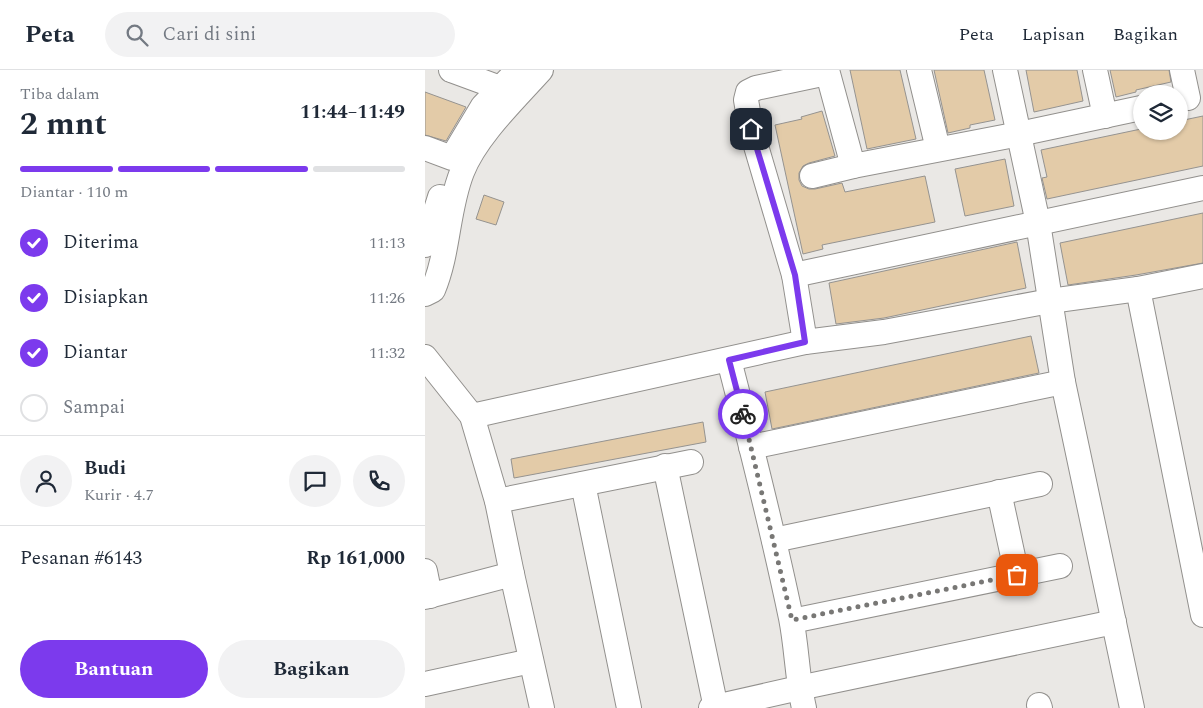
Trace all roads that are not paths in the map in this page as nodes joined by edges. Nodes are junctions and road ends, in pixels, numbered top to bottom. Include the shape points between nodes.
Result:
1 (451, 70) edge
2 (518, 70) edge
3 (541, 70) edge
4 (919, 70) edge
5 (1005, 70) edge
6 (1095, 70) edge
7 (1182, 70) edge
8 (827, 72) edge
9 (500, 88) junction
10 (1190, 97) edge
11 (1133, 110) edge
12 (1105, 116) junction
13 (1019, 134) junction
14 (425, 148) edge
15 (938, 149) junction
16 (452, 158) junction
17 (853, 166) junction
18 (812, 176) dead end
19 (1203, 188) edge
20 (1038, 224) junction
21 (426, 241) edge
22 (795, 275) junction
23 (1203, 276) edge
24 (1138, 289) junction
25 (425, 294) edge
26 (1049, 301) junction
27 (805, 342) junction
28 (425, 358) edge
29 (729, 360) junction
30 (1063, 382) junction
31 (472, 416) junction
32 (751, 447) junction
33 (691, 462) dead end
34 (665, 466) junction
35 (583, 484) junction
36 (1040, 484) dead end
37 (999, 492) junction
38 (497, 501) junction
39 (774, 540) junction
40 (1060, 566) dead end
41 (425, 571) edge
42 (512, 574) junction
43 (1017, 575) junction
44 (427, 596) edge
45 (1203, 615) edge
46 (792, 620) junction
47 (1114, 622) junction
48 (531, 661) junction
49 (425, 684) edge
50 (802, 698) edge
51 (542, 708) edge
52 (629, 708) edge
53 (714, 708) edge
54 (1132, 708) edge

1 - 9 street
2 - 9 street
3 - 25 street via 503,111 462,171 441,271 433,290
4 - 15 street
5 - 13 street
6 - 12 street
7 - 10 street
8 - 17 street
8 - 22 street via 756,88 748,92 746,100 751,129
9 - 16 street via 483,106
11 - 12 street
12 - 13 street
13 - 15 street
13 - 20 street
14 - 16 street
15 - 17 street
16 - 21 street
17 - 18 street
19 - 20 street
20 - 22 street
20 - 26 street
22 - 27 street
23 - 24 street
24 - 26 street
24 - 45 street
26 - 27 street via 884,332
26 - 30 street
27 - 29 street
28 - 31 street
29 - 31 street
29 - 32 street
30 - 32 street
30 - 47 street
31 - 38 street
32 - 39 street
33 - 34 street
34 - 35 street
34 - 53 street
35 - 38 street
35 - 52 street
36 - 37 street
37 - 39 street
37 - 43 street
38 - 42 street
39 - 46 street
40 - 43 street
41 - 44 street
42 - 44 street
42 - 48 street
43 - 46 street
46 - 50 street
47 - 50 street
47 - 54 street
48 - 49 street
48 - 51 street
50 - 53 street

